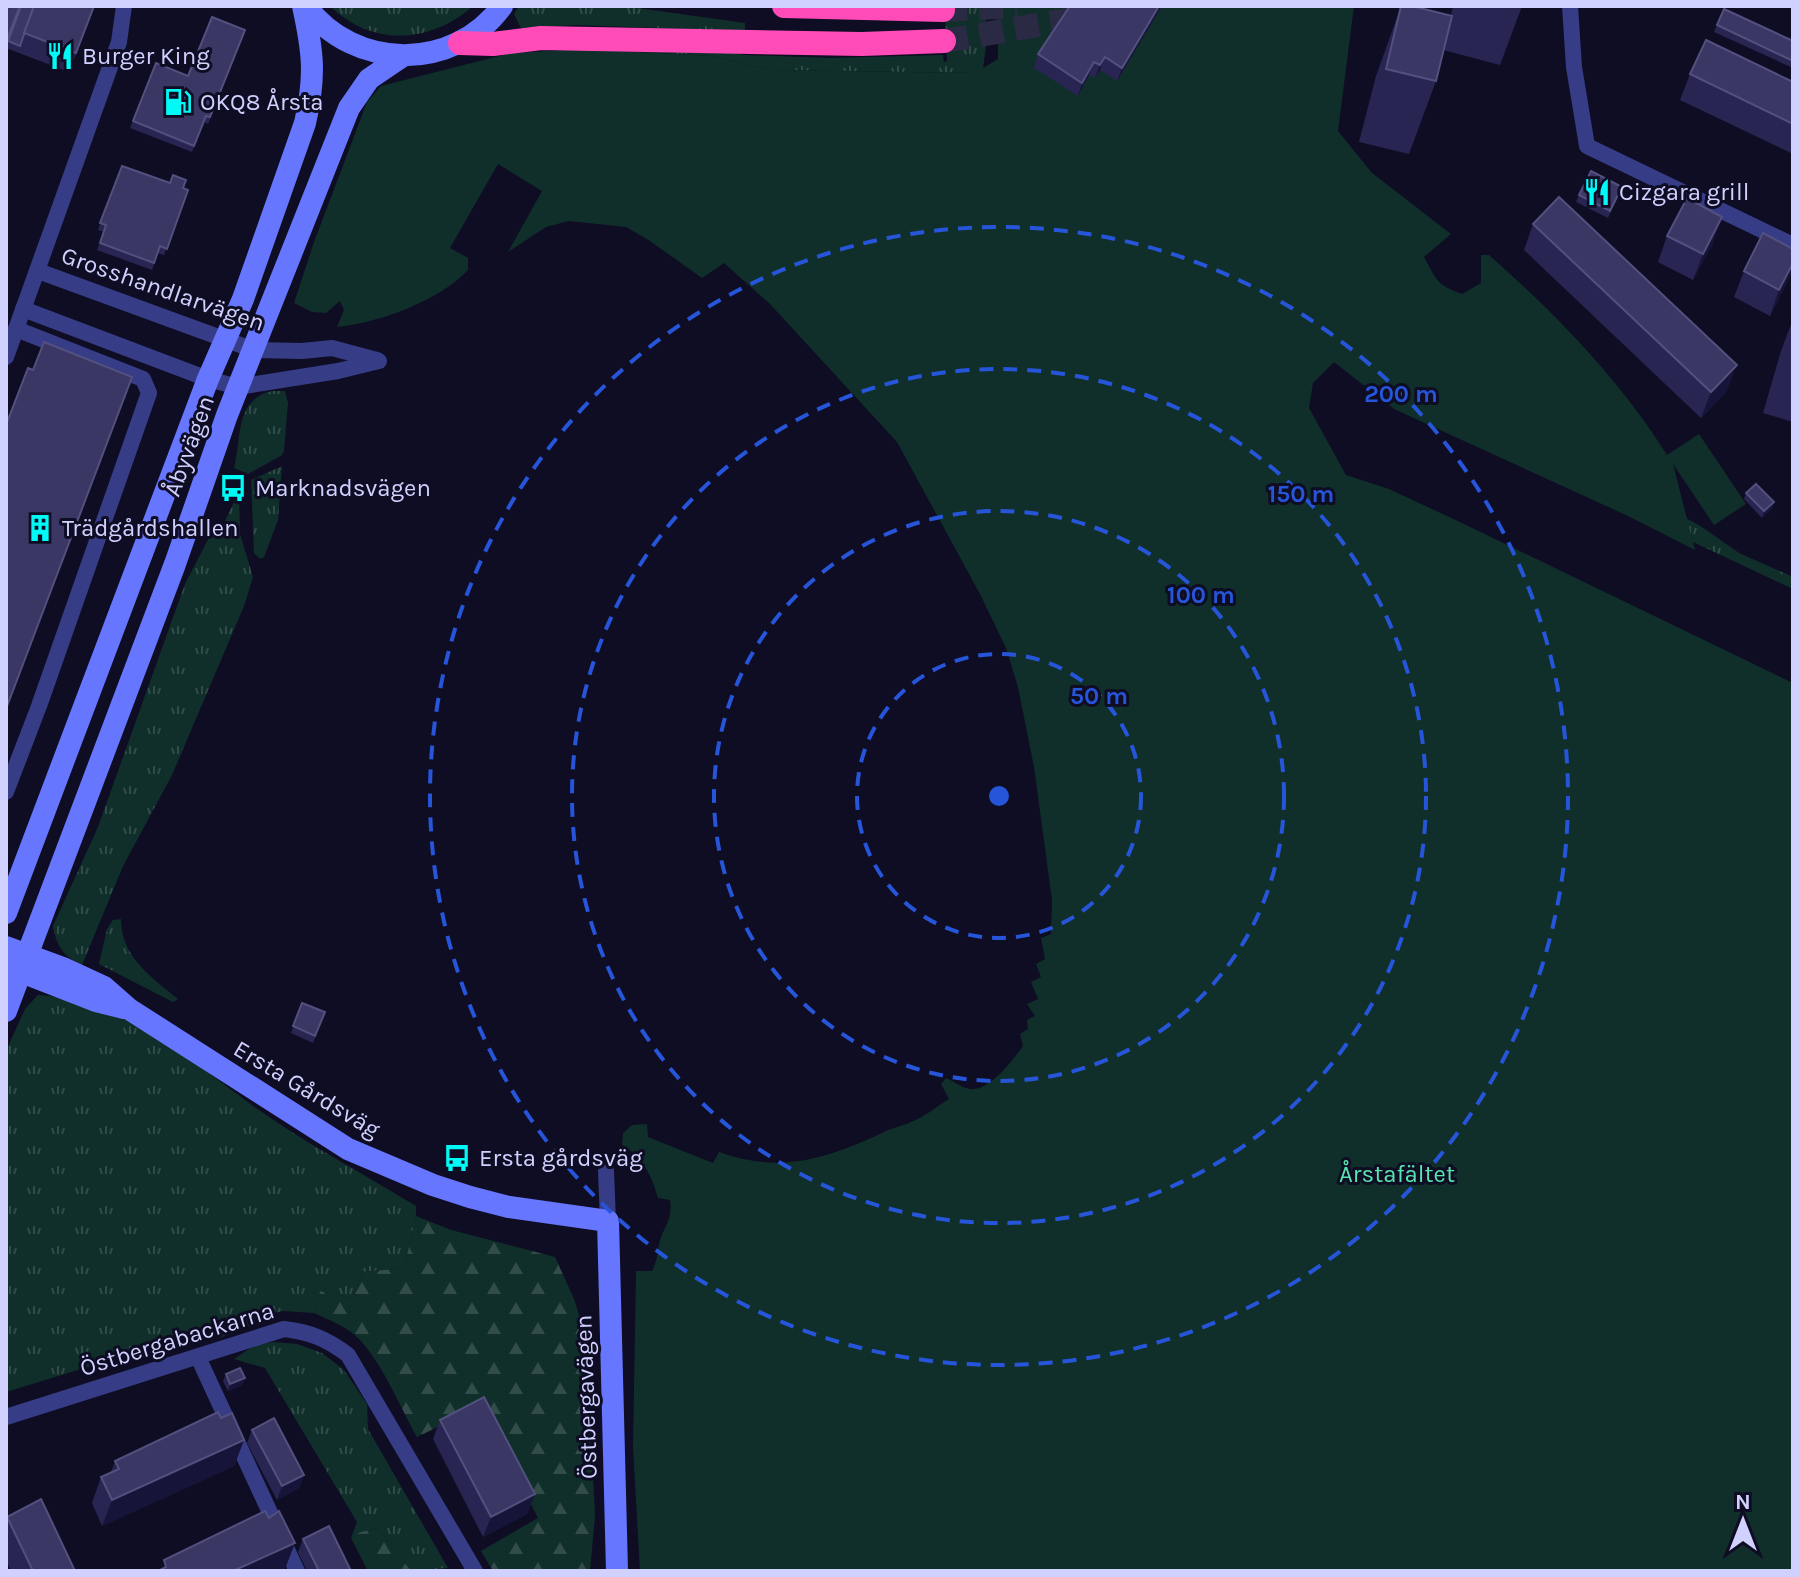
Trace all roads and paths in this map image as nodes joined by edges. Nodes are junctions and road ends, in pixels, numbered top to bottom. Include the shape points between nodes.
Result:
1 (124, 6) edge
2 (304, 6) edge
3 (784, 6) edge
4 (1570, 6) edge
5 (499, 10) edge
6 (943, 10) dead end
7 (944, 41) tunnel mouth
8 (460, 43) junction
9 (403, 56) junction
10 (1793, 245) edge
11 (38, 271) junction
12 (23, 309) junction
13 (16, 329) junction
14 (224, 341) junction
15 (254, 350) junction
16 (6, 357) edge
17 (208, 379) junction
18 (238, 387) junction
19 (6, 792) edge
20 (6, 913) edge
21 (6, 947) edge
22 (18, 964) edge
23 (6, 1011) edge
24 (606, 1171) dead end
25 (608, 1221) junction
26 (198, 1357) junction
27 (6, 1417) edge
28 (297, 1571) edge
29 (475, 1571) edge
30 (617, 1571) edge

1 - 11 street via 119,42
2 - 9 street via 345,41
2 - 14 street, Åbyvägen via 313,51 308,111
3 - 6 highway
4 - 10 street via 1587,146
5 - 8 street
7 - 8 highway via 541,38
8 - 9 street
9 - 15 street, Åbyvägen via 369,79 349,108
11 - 12 street
11 - 14 street, Grosshandlarvägen
12 - 13 street
12 - 17 street, Grosshandlarvägen
13 - 16 street
13 - 19 street via 143,379 149,393
14 - 15 street, Grosshandlarvägen
14 - 17 street, Åbyvägen
15 - 18 street, Åbyvägen
15 - 18 street, Grosshandlarvägen via 332,348 379,361
17 - 18 street, Grosshandlarvägen
17 - 20 street, Åbyvägen
18 - 22 street, Åbyvägen via 175,564
21 - 22 street, Ersta Gårdsväg
22 - 23 street, Åbyvägen
22 - 25 street, Ersta Gårdsväg via 96,1001 129,1009 348,1149 470,1197
24 - 25 street
25 - 30 street, Östbergavägen
26 - 27 street, Östbergabackarna
26 - 28 street
26 - 29 street, Östbergabackarna via 284,1329 317,1335 348,1355

